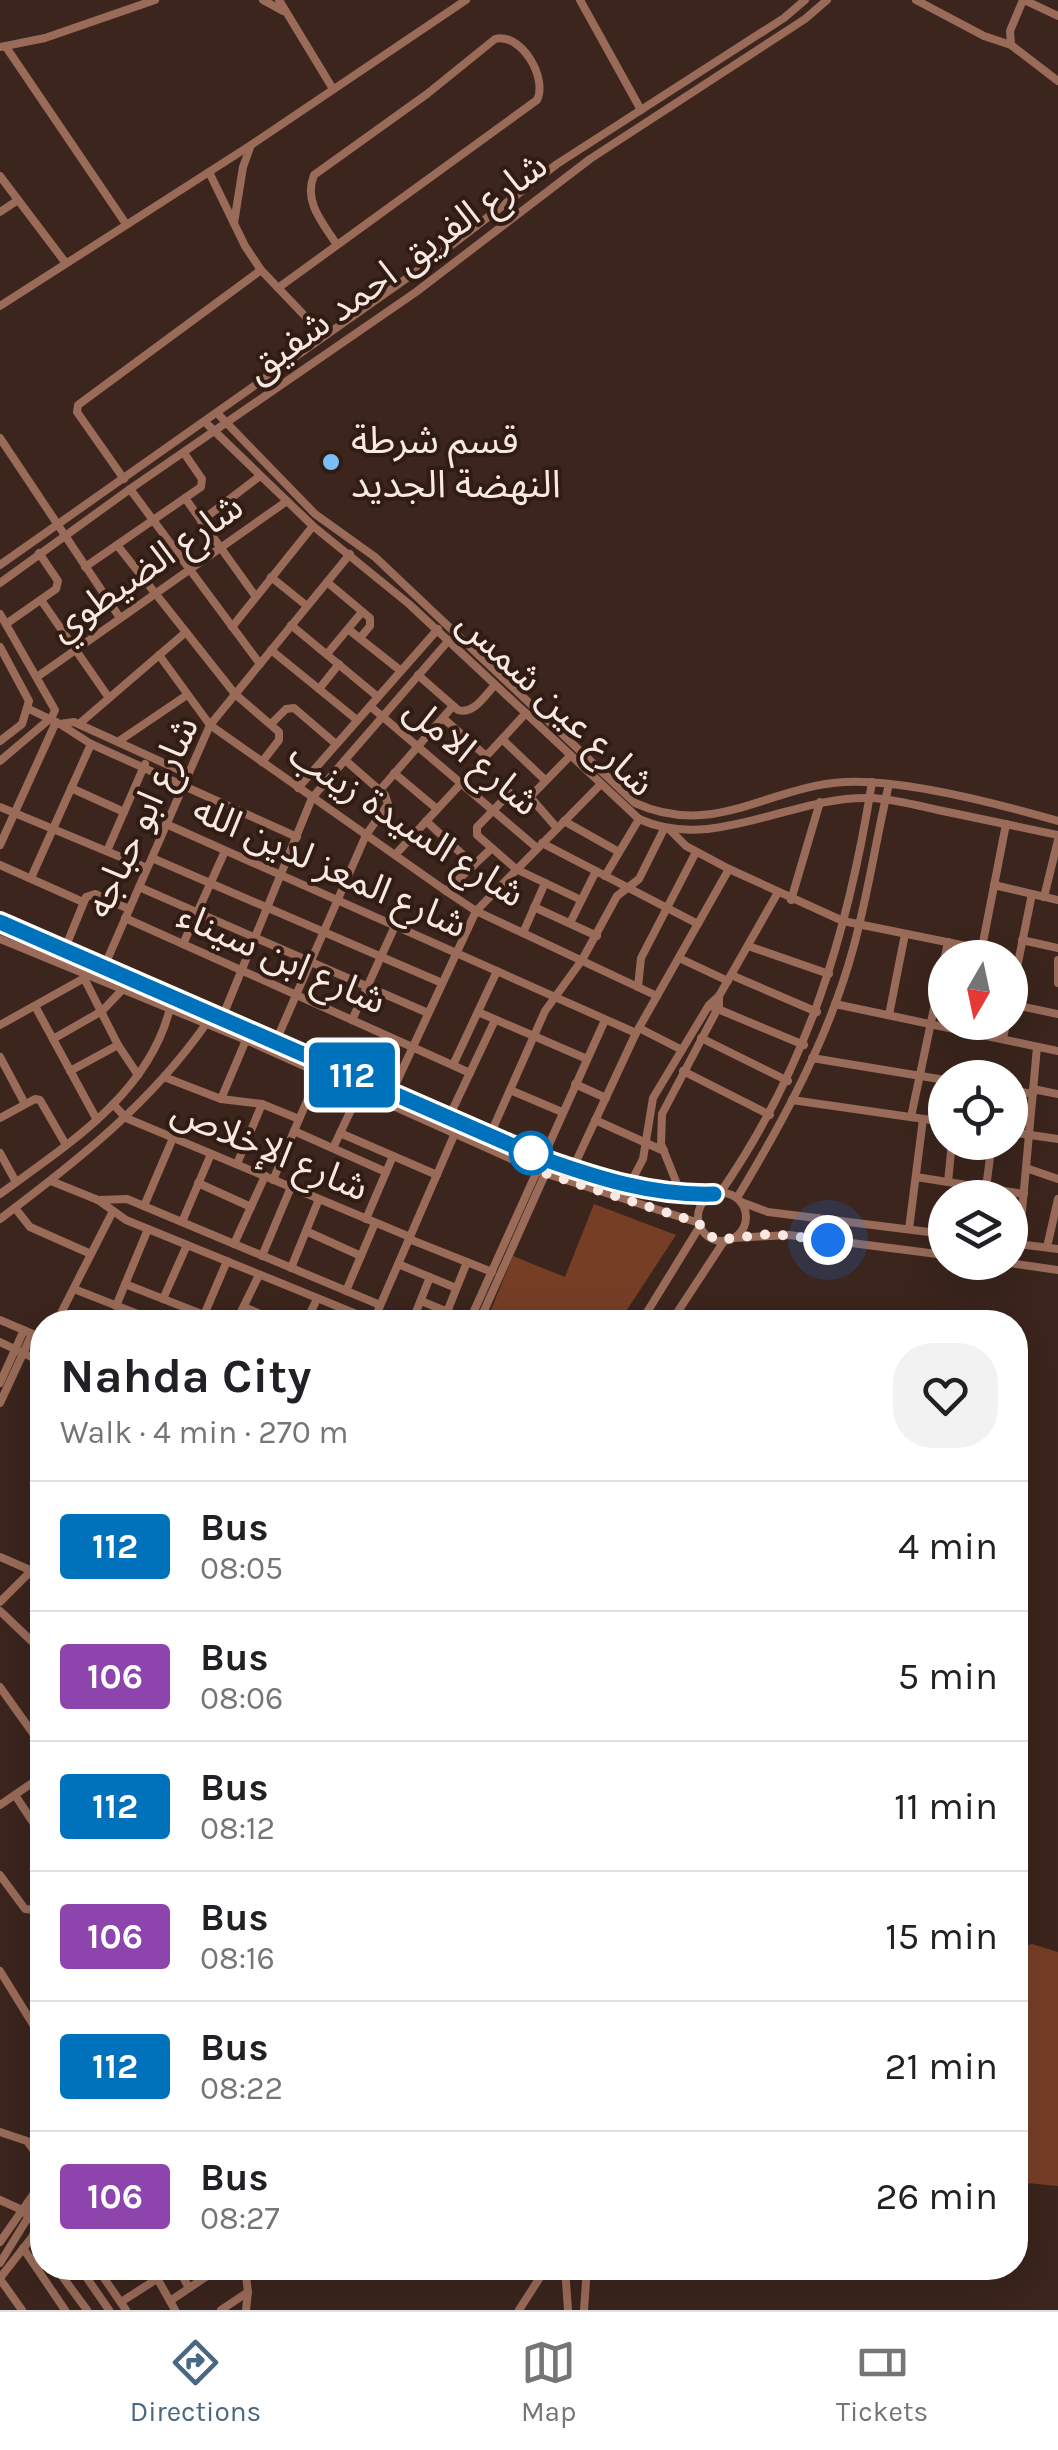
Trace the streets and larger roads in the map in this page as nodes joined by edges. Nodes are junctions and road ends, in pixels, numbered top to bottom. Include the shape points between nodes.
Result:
1 (155, 0) edge
2 (263, 0) edge
3 (279, 0) edge
4 (466, 0) edge
5 (580, 0) edge
6 (805, 0) edge
7 (826, 0) edge
8 (916, 0) edge
9 (1024, 0) edge
10 (283, 11) junction
11 (1058, 16) edge
12 (1011, 46) junction
13 (3, 47) edge
14 (733, 51) junction
15 (740, 61) junction
16 (1058, 81) edge
17 (334, 89) junction
18 (641, 110) junction
19 (611, 129) junction
20 (618, 141) junction
21 (251, 145) junction
22 (209, 172) junction
23 (0, 176) edge
24 (18, 200) junction
25 (0, 212) edge
26 (234, 223) junction
27 (126, 224) junction
28 (337, 245) junction
29 (65, 262) junction
30 (261, 270) junction
31 (278, 288) junction
32 (0, 306) edge
33 (324, 336) junction
34 (217, 413) junction
35 (204, 422) junction
36 (226, 423) junction
37 (214, 432) junction
38 (0, 438) edge
39 (184, 453) junction
40 (260, 476) junction
41 (124, 479) junction
42 (130, 488) junction
43 (185, 498) junction
44 (287, 502) junction
45 (154, 520) junction
46 (202, 520) junction
47 (58, 526) junction
48 (313, 526) junction
49 (64, 536) junction
50 (117, 545) junction
51 (221, 548) junction
52 (39, 554) junction
53 (350, 554) junction
54 (0, 565) edge
55 (85, 567) junction
56 (190, 570) junction
57 (272, 577) junction
58 (327, 582) junction
59 (0, 583) edge
60 (155, 594) junction
61 (256, 597) junction
62 (41, 600) junction
63 (307, 606) junction
64 (362, 612) junction
65 (0, 614) edge
66 (120, 618) junction
67 (444, 622) junction
68 (6, 624) junction
69 (291, 625) junction
70 (232, 626) junction
71 (348, 629) junction
72 (437, 630) junction
73 (186, 632) junction
74 (456, 633) junction
75 (360, 638) junction
76 (448, 641) junction
77 (0, 647) edge
78 (76, 650) junction
79 (271, 650) junction
80 (327, 654) junction
81 (159, 655) junction
82 (260, 664) junction
83 (339, 664) junction
84 (400, 671) junction
85 (418, 675) junction
86 (37, 677) junction
87 (495, 684) junction
88 (319, 689) junction
89 (234, 694) junction
90 (187, 695) junction
91 (378, 696) junction
92 (110, 698) junction
93 (370, 706) junction
94 (453, 706) junction
95 (28, 709) junction
96 (526, 713) junction
97 (383, 716) junction
98 (443, 718) junction
99 (358, 720) junction
100 (55, 722) junction
101 (79, 724) junction
102 (271, 724) junction
103 (210, 725) junction
104 (502, 739) junction
105 (0, 741) edge
106 (119, 741) junction
107 (91, 744) junction
108 (336, 744) junction
109 (418, 746) junction
110 (148, 755) junction
111 (486, 756) junction
112 (570, 756) junction
113 (0, 760) edge
114 (346, 760) junction
115 (262, 762) junction
116 (143, 767) junction
117 (394, 773) junction
118 (188, 774) junction
119 (544, 780) junction
120 (872, 782) junction
121 (462, 783) junction
122 (889, 784) junction
123 (600, 785) junction
124 (183, 786) junction
125 (71, 788) junction
126 (298, 788) junction
127 (380, 790) junction
128 (510, 794) dead end
129 (312, 798) junction
130 (870, 798) junction
131 (885, 799) junction
132 (820, 802) junction
133 (0, 807) edge
134 (437, 810) junction
135 (494, 810) junction
136 (124, 812) junction
137 (14, 813) junction
138 (639, 820) junction
139 (426, 821) junction
140 (1058, 821) edge
141 (166, 824) junction
142 (1006, 824) junction
143 (560, 825) junction
144 (53, 829) junction
145 (667, 830) junction
146 (366, 835) junction
147 (297, 837) junction
148 (1058, 838) edge
149 (0, 845) edge
150 (540, 845) junction
151 (492, 848) junction
152 (225, 850) junction
153 (106, 851) junction
154 (620, 852) junction
155 (696, 852) junction
156 (394, 855) junction
157 (152, 858) junction
158 (0, 865) edge
159 (474, 865) junction
160 (147, 868) junction
161 (516, 869) junction
162 (729, 870) junction
163 (596, 871) junction
164 (281, 876) junction
165 (605, 876) junction
166 (30, 878) junction
167 (210, 883) junction
168 (545, 883) junction
169 (994, 885) junction
170 (139, 888) junction
171 (631, 888) junction
172 (446, 891) junction
173 (777, 894) junction
174 (1032, 894) junction
175 (1044, 897) junction
176 (337, 900) junction
177 (581, 900) junction
178 (791, 900) junction
179 (1058, 900) edge
180 (83, 902) junction
181 (534, 907) junction
182 (268, 908) junction
183 (667, 908) junction
184 (476, 911) junction
185 (127, 913) junction
186 (197, 913) junction
187 (0, 922) edge
188 (843, 922) junction
189 (570, 924) junction
190 (698, 924) junction
191 (860, 925) junction
192 (395, 926) junction
193 (324, 932) junction
194 (523, 933) junction
195 (906, 934) junction
196 (597, 936) junction
197 (255, 938) junction
198 (0, 939) edge
199 (938, 940) edge
200 (983, 940) edge
201 (1022, 940) edge
202 (1028, 941) edge
203 (183, 944) junction
204 (748, 946) junction
205 (1058, 948) edge
206 (64, 950) junction
207 (455, 953) junction
208 (381, 956) junction
209 (678, 958) junction
210 (582, 960) junction
211 (1058, 960) edge
212 (310, 962) junction
213 (58, 963) junction
214 (104, 967) junction
215 (242, 970) junction
216 (497, 972) junction
217 (830, 974) junction
218 (86, 977) junction
219 (729, 978) junction
220 (442, 983) junction
221 (1058, 983) edge
222 (367, 986) junction
223 (638, 986) junction
224 (123, 989) junction
225 (296, 994) junction
226 (554, 996) junction
227 (657, 996) junction
228 (835, 1004) junction
229 (34, 1006) junction
230 (713, 1007) junction
231 (1028, 1007) edge
232 (170, 1008) junction
233 (102, 1011) junction
234 (478, 1012) junction
235 (817, 1012) junction
236 (428, 1013) junction
237 (1058, 1014) edge
238 (888, 1015) junction
239 (222, 1018) junction
240 (352, 1020) junction
241 (496, 1020) junction
242 (605, 1020) junction
243 (928, 1023) edge
244 (206, 1024) junction
245 (0, 1025) edge
246 (637, 1031) junction
247 (533, 1036) junction
248 (701, 1038) junction
249 (928, 1038) edge
250 (52, 1039) junction
251 (246, 1040) junction
252 (1007, 1040) edge
253 (276, 1041) junction
254 (118, 1045) junction
255 (804, 1045) junction
256 (1037, 1046) junction
257 (413, 1047) junction
258 (682, 1050) junction
259 (1058, 1051) edge
260 (0, 1057) edge
261 (812, 1058) junction
262 (587, 1059) junction
263 (453, 1065) junction
264 (683, 1070) junction
265 (70, 1071) junction
266 (319, 1073) junction
267 (470, 1073) junction
268 (138, 1075) junction
269 (920, 1076) junction
270 (928, 1077) edge
271 (164, 1078) junction
272 (788, 1081) junction
273 (575, 1084) junction
274 (510, 1090) junction
275 (360, 1091) junction
276 (1028, 1091) edge
277 (1033, 1091) junction
278 (392, 1092) junction
279 (1058, 1094) edge
280 (606, 1098) junction
281 (221, 1099) junction
282 (792, 1100) junction
283 (25, 1104) junction
284 (113, 1104) junction
285 (262, 1104) junction
286 (562, 1112) junction
287 (770, 1115) junction
288 (911, 1117) junction
289 (0, 1118) edge
290 (126, 1118) junction
291 (449, 1118) junction
292 (299, 1119) junction
293 (923, 1119) junction
294 (96, 1120) junction
295 (595, 1120) junction
296 (928, 1120) edge
297 (294, 1131) junction
298 (340, 1133) junction
299 (455, 1134) junction
300 (1029, 1134) junction
301 (490, 1136) junction
302 (173, 1138) junction
303 (1058, 1139) edge
304 (647, 1144) junction
305 (66, 1145) junction
306 (333, 1148) junction
307 (664, 1151) junction
308 (0, 1153) edge
309 (210, 1154) junction
310 (393, 1156) junction
311 (547, 1160) junction
312 (236, 1164) junction
313 (573, 1168) junction
314 (1026, 1168) junction
315 (386, 1172) junction
316 (542, 1172) junction
317 (437, 1175) junction
318 (916, 1176) junction
319 (268, 1178) junction
320 (1058, 1179) edge
321 (937, 1180) edge
322 (1025, 1180) edge
323 (52, 1181) junction
324 (16, 1182) junction
325 (198, 1184) junction
326 (629, 1186) junction
327 (291, 1187) junction
328 (0, 1194) edge
329 (681, 1194) junction
330 (717, 1194) junction
331 (319, 1199) junction
332 (98, 1200) junction
333 (739, 1200) junction
334 (1058, 1200) edge
335 (144, 1206) junction
336 (251, 1207) junction
337 (15, 1208) junction
338 (112, 1213) junction
339 (0, 1219) edge
340 (370, 1221) junction
341 (182, 1222) junction
342 (699, 1225) junction
343 (148, 1229) junction
344 (909, 1230) junction
345 (306, 1232) junction
346 (928, 1232) edge
347 (410, 1238) junction
348 (728, 1239) junction
349 (234, 1244) junction
350 (187, 1245) junction
351 (1028, 1245) edge
352 (1047, 1247) junction
353 (1058, 1249) edge
354 (928, 1253) edge
355 (92, 1254) junction
356 (262, 1256) junction
357 (361, 1256) junction
358 (226, 1262) junction
359 (467, 1262) junction
360 (398, 1264) junction
361 (1028, 1266) edge
362 (291, 1268) junction
363 (1058, 1270) edge
364 (492, 1272) junction
365 (259, 1275) junction
366 (430, 1277) junction
367 (125, 1284) junction
368 (74, 1288) junction
369 (456, 1288) junction
370 (346, 1291) junction
371 (163, 1298) junction
372 (317, 1298) junction
373 (420, 1301) junction
374 (116, 1306) junction
375 (380, 1306) junction
376 (244, 1307) junction
377 (63, 1310) edge
378 (126, 1310) edge
379 (192, 1310) edge
380 (206, 1310) edge
381 (242, 1310) edge
382 (251, 1310) edge
383 (312, 1310) edge
384 (339, 1310) edge
385 (378, 1310) edge
386 (417, 1310) edge
387 (442, 1310) edge
388 (448, 1310) edge
389 (478, 1310) edge
390 (479, 1310) edge
391 (649, 1310) edge
392 (678, 1310) edge
393 (0, 1320) edge
394 (28, 1332) joint
395 (0, 1342) edge
396 (19, 1351) junction
397 (30, 1356) edge
398 (0, 1382) edge
399 (0, 1403) edge
400 (0, 1556) edge
401 (30, 1570) joint
402 (0, 1602) edge
403 (0, 1611) edge
404 (30, 1640) edge
405 (0, 1687) edge
406 (30, 1729) edge
407 (30, 1785) edge
408 (14, 1796) junction
409 (0, 1805) edge
410 (30, 1819) edge
411 (0, 1875) edge
412 (30, 1910) edge
413 (0, 1971) edge
414 (30, 2020) edge
415 (0, 2132) edge
416 (30, 2148) edge
417 (3, 2202) edge
418 (30, 2204) edge
419 (24, 2214) junction
420 (30, 2219) edge
421 (30, 2227) edge
422 (30, 2241) edge
423 (0, 2242) edge
424 (24, 2248) junction
425 (30, 2257) edge
426 (0, 2263) edge
427 (0, 2279) edge
428 (45, 2280) edge
429 (65, 2280) edge
430 (88, 2280) edge
431 (107, 2280) edge
432 (155, 2280) edge
433 (158, 2280) edge
434 (184, 2280) edge
435 (201, 2280) edge
436 (246, 2280) edge
437 (539, 2280) edge
438 (566, 2280) edge
439 (586, 2280) edge
440 (189, 2288) junction
441 (248, 2292) junction
442 (124, 2306) edge
443 (172, 2306) edge
444 (63, 2307) edge
445 (22, 2310) edge
446 (52, 2310) edge
447 (87, 2310) edge
448 (109, 2310) edge
449 (221, 2310) edge
450 (246, 2310) edge
451 (519, 2310) edge
452 (568, 2310) edge
453 (584, 2310) edge

1 - 13 street
2 - 10 street
3 - 10 street
4 - 17 street
5 - 18 street
6 - 14 street, شارع الفريق احمد شفيق
7 - 15 street, شارع الفريق احمد شفيق
8 - 12 street
9 - 11 street
9 - 12 street via 1010,31
10 - 17 street
12 - 16 street
13 - 27 street
14 - 15 street
14 - 18 street, شارع الفريق احمد شفيق
15 - 20 street, شارع الفريق احمد شفيق
17 - 21 street
18 - 19 street, شارع الفريق احمد شفيق
19 - 20 street
19 - 33 street, شارع الفريق احمد شفيق
20 - 36 street, شارع الفريق احمد شفيق
21 - 22 street
21 - 26 street
22 - 26 street
22 - 27 street
23 - 24 street
24 - 25 street
24 - 29 street
26 - 30 street
27 - 29 street
28 - 28 street via 536,100 541,80 513,40 495,39 314,175 313,206
28 - 31 street
29 - 32 street
30 - 31 street
30 - 41 street via 78,405
31 - 33 street
33 - 34 street, شارع الفريق احمد شفيق
34 - 35 street, شارع الفريق احمد شفيق
34 - 36 street, شارع عين شمس
35 - 37 street, شارع عين شمس
35 - 41 street, شارع الفريق احمد شفيق
36 - 37 street, شارع الفريق احمد شفيق
36 - 67 street, شارع عين شمس via 315,514 375,557
37 - 39 street, شارع الفريق احمد شفيق
37 - 40 street, شارع عين شمس
38 - 47 street
39 - 42 street, شارع الفريق احمد شفيق
39 - 43 street via 203,483
40 - 44 street, شارع عين شمس
40 - 46 street
41 - 47 street, شارع الفريق احمد شفيق
42 - 45 street
42 - 49 street, شارع الفريق احمد شفيق
43 - 45 street
43 - 46 street
44 - 48 street, شارع عين شمس
44 - 51 street, شارع الضيطوي
45 - 50 street
45 - 56 street
46 - 51 street
47 - 49 street
47 - 54 street, شارع الفريق احمد شفيق
48 - 53 street, شارع عين شمس
48 - 57 street
49 - 52 street, شارع الفريق احمد شفيق
49 - 55 street
50 - 55 street
50 - 60 street
51 - 56 street, شارع الضيطوي
51 - 61 street
52 - 59 street, شارع الفريق احمد شفيق
52 - 62 street via 58,580
53 - 58 street, شارع ابو حباجه
53 - 72 street, شارع عين شمس
55 - 66 street
56 - 60 street, شارع الضيطوي
56 - 70 street
57 - 61 street
57 - 63 street
58 - 63 street, شارع ابو حباجه
58 - 64 street
60 - 66 street, شارع الضيطوي
60 - 73 street
61 - 70 street
62 - 68 street
62 - 78 street
63 - 69 street, شارع ابو حباجه
64 - 71 street
64 - 75 street via 372,622
65 - 68 street
66 - 78 street, شارع الضيطوي
67 - 72 street
67 - 74 street, شارع عين شمس
68 - 86 street
69 - 79 street, شارع ابو حباجه
69 - 80 street
70 - 82 street
71 - 75 street
71 - 80 street
72 - 76 street, شارع عين شمس
72 - 84 street
73 - 81 street
73 - 89 street
74 - 76 street
74 - 120 street, شارع عين شمس via 635,803 660,814 701,816 812,787
75 - 84 street
76 - 85 street
76 - 87 street, شارع عين شمس
77 - 95 street via 27,693
78 - 86 street, شارع الضيطوي
78 - 92 street
79 - 82 street, شارع ابو حباجه
79 - 88 street
80 - 83 street
81 - 90 street, شارع السيدة زينب
81 - 92 street
82 - 89 street, شارع ابو حباجه
83 - 88 street
83 - 91 street
84 - 91 street
85 - 94 street
85 - 97 street
86 - 100 street via 55,706
87 - 94 street via 468,712
87 - 96 street, شارع عين شمس
88 - 99 street
89 - 102 street
89 - 103 street, شارع ابو حباجه
90 - 103 street, شارع السيدة زينب
90 - 106 street
91 - 93 street
92 - 101 street
93 - 97 street, شارع الامل
93 - 99 street
94 - 98 street
95 - 100 street
95 - 105 street via 22,724
96 - 104 street
96 - 112 street, شارع عين شمس
97 - 109 street, شارع الامل
97 - 114 street
98 - 109 street
98 - 111 street
99 - 108 street
100 - 101 street
100 - 107 street
100 - 113 street
100 - 137 street
101 - 106 street
102 - 108 street via 294,708
102 - 115 street via 280,737
103 - 115 street, شارع السيدة زينب
103 - 118 street, شارع ابو حباجه
104 - 111 street
104 - 119 street
106 - 110 street
107 - 116 street
107 - 125 street
108 - 126 street
109 - 117 street
109 - 121 street, شارع الامل
110 - 116 street
110 - 118 street
111 - 121 street
112 - 119 street
112 - 123 street, شارع عين شمس
114 - 127 street
114 - 129 street
115 - 126 street, شارع السيدة زينب
116 - 124 street
116 - 136 street
117 - 127 street
117 - 134 street
118 - 124 street, شارع ابو حباجه
119 - 143 street via 530,800
120 - 122 street, شارع عين شمس
120 - 130 street
121 - 134 street
121 - 135 street, شارع الامل
122 - 131 street
122 - 140 street, شارع عين شمس
123 - 138 street, شارع عين شمس
123 - 143 street
124 - 141 street, شارع ابو حباجه
124 - 147 street
125 - 136 street
125 - 144 street
126 - 129 street, شارع السيدة زينب
127 - 146 street via 388,804
128 - 135 street
129 - 146 street, شارع السيدة زينب
129 - 147 street
130 - 131 street, شارع عين شمس
130 - 132 street, شارع عين شمس
130 - 188 street
131 - 142 street, شارع عين شمس
131 - 191 street
132 - 145 street, شارع عين شمس via 712,828
132 - 178 street
133 - 137 street
134 - 139 street
135 - 150 street, شارع الامل
135 - 151 street via 476,830
136 - 153 street
137 - 144 street
137 - 149 street
138 - 145 street, شارع عين شمس
138 - 154 street
139 - 156 street
139 - 159 street
141 - 152 street, شارع المعز لدين الله
141 - 157 street, شارع ابو حباجه
142 - 148 street, شارع عين شمس
142 - 169 street
143 - 150 street
143 - 154 street
144 - 153 street
144 - 166 street
145 - 155 street
145 - 171 street
146 - 156 street, شارع السيدة زينب
146 - 176 street
147 - 164 street
148 - 175 street
150 - 161 street
150 - 163 street, شارع الامل
151 - 159 street
151 - 161 street
152 - 164 street, شارع المعز لدين الله
152 - 167 street
153 - 160 street
154 - 165 street
155 - 162 street
155 - 183 street
156 - 172 street, شارع السيدة زينب
157 - 160 street, شارع ابو حباجه
157 - 167 street
158 - 166 street
159 - 172 street
160 - 170 street, شارع ابو حباجه
161 - 168 street
161 - 184 street
162 - 173 street
162 - 190 street
163 - 165 street, شارع الامل
163 - 177 street
164 - 176 street, شارع المعز لدين الله
164 - 182 street
165 - 171 street, شارع الامل
166 - 180 street
167 - 182 street
167 - 186 street
168 - 177 street
168 - 181 street
169 - 174 street
169 - 200 street
170 - 185 street, شارع ابو حباجه
170 - 186 street
171 - 183 street, شارع الامل
171 - 196 street via 617,896
172 - 184 street, شارع السيدة زينب
173 - 178 street
173 - 204 street
174 - 175 street
174 - 201 street
175 - 179 street
176 - 192 street, شارع المعز لدين الله
176 - 193 street
177 - 189 street
178 - 188 street
180 - 185 street, شارع ابن سيناء via 95,894
180 - 206 street
181 - 189 street
181 - 194 street
182 - 193 street
182 - 197 street
183 - 190 street, شارع الامل
183 - 223 street via 641,958
184 - 194 street, شارع السيدة زينب
184 - 207 street
185 - 203 street, شارع ابن سيناء
185 - 214 street, شارع ابو حباجه
186 - 197 street
186 - 203 street
187 - 206 street
188 - 191 street
188 - 217 street
189 - 196 street
190 - 209 street
191 - 195 street
191 - 228 street
192 - 207 street, شارع المعز لدين الله
192 - 208 street
193 - 208 street
193 - 212 street
194 - 210 street, شارع السيدة زينب
195 - 199 street
195 - 238 street
196 - 210 street
197 - 212 street
197 - 215 street
198 - 213 street
202 - 205 street
203 - 215 street, شارع ابن سيناء
204 - 217 street
204 - 219 street
206 - 213 street
206 - 214 street
207 - 216 street, شارع المعز لدين الله
207 - 220 street
208 - 220 street
208 - 222 street
209 - 219 street
209 - 227 street
210 - 223 street, شارع السيدة زينب
210 - 226 street
211 - 221 street
212 - 222 street
212 - 225 street
213 - 218 street
214 - 239 street
215 - 225 street, شارع ابن سيناء
215 - 239 street
216 - 226 street, شارع المعز لدين الله
216 - 234 street
217 - 235 street
218 - 224 street
218 - 229 street
218 - 233 street
219 - 230 street
219 - 235 street
220 - 236 street
222 - 236 street
222 - 240 street
223 - 227 street, شارع السيدة زينب
224 - 232 street
224 - 233 street
225 - 240 street, شارع ابن سيناء
225 - 253 street
226 - 242 street, شارع المعز لدين الله
226 - 247 street
227 - 246 street
228 - 238 street
228 - 261 street
229 - 245 street
229 - 250 street
230 - 248 street
230 - 255 street
230 - 258 street
231 - 237 street
232 - 244 street
232 - 268 street via 162,1038
233 - 250 street
233 - 254 street
234 - 241 street
234 - 263 street
235 - 255 street
236 - 257 street
238 - 243 street
239 - 253 street
240 - 257 street, شارع ابن سيناء
241 - 247 street
241 - 267 street
242 - 246 street, شارع المعز لدين الله
242 - 262 street
244 - 251 street
244 - 271 street
246 - 258 street, شارع المعز لدين الله
246 - 280 street
247 - 262 street
247 - 274 street
248 - 264 street
248 - 272 street
249 - 269 street
250 - 265 street
251 - 266 street
251 - 281 street
252 - 256 street
253 - 278 street
254 - 265 street
254 - 268 street
255 - 272 street
256 - 259 street
256 - 277 street
257 - 263 street, شارع ابن سيناء
257 - 278 street
258 - 304 street via 650,1106
260 - 283 street
261 - 269 street
261 - 282 street
262 - 273 street
263 - 267 street, شارع ابن سيناء
264 - 287 street
264 - 307 street via 662,1114
265 - 294 street
266 - 275 street
266 - 292 street
267 - 291 street
268 - 284 street
269 - 270 street
269 - 288 street
271 - 281 street
271 - 290 street
272 - 287 street
273 - 280 street
273 - 286 street
274 - 286 street
274 - 301 street
275 - 298 street
275 - 299 street
276 - 277 street
277 - 279 street
277 - 300 street
278 - 291 street
280 - 295 street
281 - 285 street
282 - 288 street
282 - 333 street
283 - 289 street
283 - 305 street via 42,1101
284 - 290 street, شارع الإخلاص
284 - 294 street
285 - 292 street
285 - 312 street
286 - 311 street
287 - 330 street
288 - 293 street
290 - 302 street, شارع الإخلاص
290 - 323 street
291 - 301 street
292 - 297 street
293 - 296 street
293 - 318 street
294 - 305 street
295 - 304 street
295 - 313 street
297 - 306 street
297 - 319 street
298 - 306 street
298 - 310 street
299 - 316 street
299 - 317 street
300 - 303 street
300 - 314 street
301 - 311 street
302 - 309 street, شارع الإخلاص
302 - 335 street
304 - 307 street
304 - 326 street
305 - 324 street
306 - 315 street
307 - 329 street
308 - 324 street
309 - 312 street, شارع الإخلاص
309 - 325 street
310 - 315 street
310 - 317 street
311 - 313 street
311 - 316 street
312 - 319 street, شارع الإخلاص
313 - 326 street
314 - 320 street
314 - 322 street
315 - 340 street
316 - 342 street
316 - 364 street
316 - 390 street
317 - 347 street
318 - 321 street
318 - 344 street
319 - 327 street, شارع الإخلاص
319 - 336 street
323 - 332 street
323 - 337 street
324 - 328 street
325 - 336 street
325 - 341 street
326 - 329 street
327 - 331 street, شارع الإخلاص
327 - 356 street
329 - 330 street
330 - 333 street
330 - 342 street via 702,1203
331 - 340 street, شارع الإخلاص
331 - 345 street
332 - 335 street
332 - 338 street
333 - 344 street via 763,1211
333 - 348 street via 746,1218 740,1233
334 - 352 street
335 - 341 street
336 - 349 street
337 - 339 street
337 - 355 street via 30,1227
338 - 343 street
338 - 355 street
340 - 347 street, شارع الإخلاص
340 - 357 street
341 - 349 street
342 - 348 street via 710,1237
342 - 391 street
343 - 350 street
343 - 367 street
344 - 346 street
345 - 357 street
345 - 362 street
347 - 359 street, شارع الإخلاص
347 - 360 street
348 - 354 street via 789,1235
348 - 392 street
349 - 356 street
350 - 358 street
350 - 371 street
351 - 352 street
352 - 353 street
355 - 368 street
356 - 362 street
357 - 370 street
358 - 365 street
358 - 380 street
359 - 364 street, شارع الإخلاص
359 - 369 street
360 - 366 street
360 - 375 street
361 - 363 street
362 - 370 street
364 - 389 street
365 - 372 street
365 - 376 street
366 - 369 street
366 - 373 street
367 - 371 street
367 - 374 street
368 - 374 street
368 - 377 street
369 - 388 street
370 - 375 street
371 - 379 street
372 - 383 street
372 - 384 street
373 - 386 street
373 - 387 street
374 - 378 street
375 - 385 street
376 - 381 street
376 - 382 street
393 - 394 street
394 - 396 street
395 - 396 street
396 - 397 street
396 - 398 street
396 - 399 street
400 - 401 street
401 - 402 street
403 - 404 street
405 - 406 street
407 - 408 street
408 - 409 street
408 - 410 street
411 - 412 street
413 - 414 street
415 - 416 street
417 - 419 street
418 - 419 street
419 - 420 street
419 - 421 street
419 - 423 street
419 - 426 street
422 - 424 street
424 - 425 street
424 - 427 street
427 - 445 street
428 - 444 street
429 - 447 street
430 - 448 street
431 - 442 street
432 - 442 street
433 - 443 street
434 - 440 street
435 - 440 street
436 - 441 street
437 - 451 street
438 - 452 street
439 - 453 street
440 - 443 street
441 - 449 street
441 - 450 street
444 - 446 street

